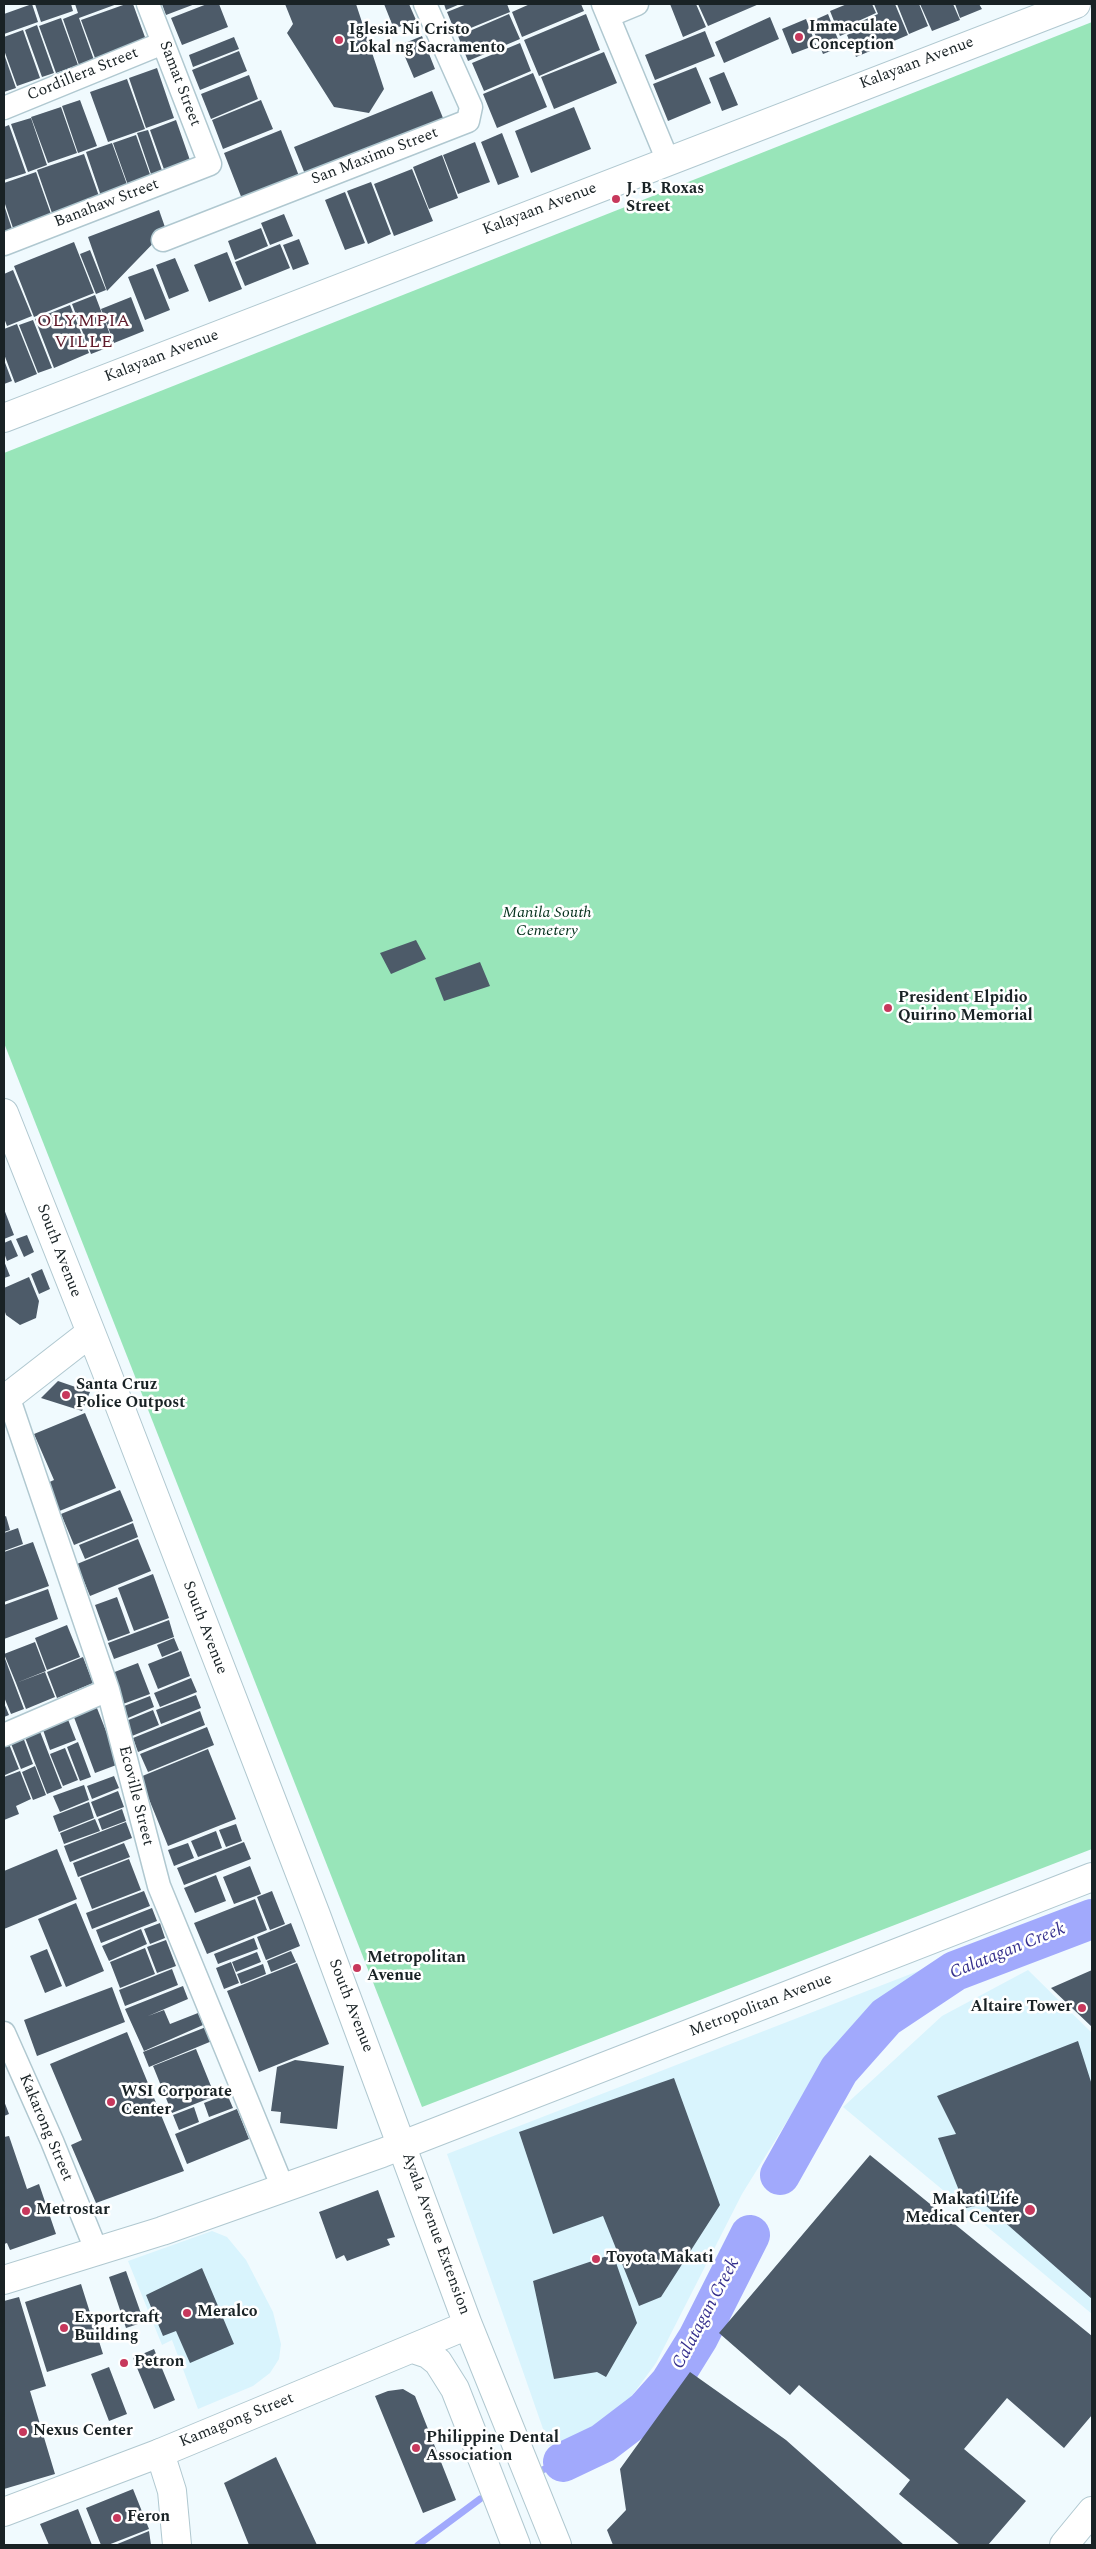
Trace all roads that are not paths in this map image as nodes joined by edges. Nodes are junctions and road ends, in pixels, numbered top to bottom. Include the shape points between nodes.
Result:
1 (148, 4) edge
2 (425, 4) edge
3 (637, 4) edge
4 (1076, 4) edge
5 (606, 10) edge
6 (163, 43) junction
7 (4, 108) edge
8 (668, 161) junction
9 (210, 164) joint
10 (163, 240) dead end
11 (4, 244) edge
12 (4, 418) edge
13 (4, 1113) edge
14 (90, 1333) junction
15 (6, 1398) edge
16 (108, 1690) junction
17 (4, 1735) edge
18 (1092, 1877) edge
19 (4, 2033) edge
20 (402, 2144) junction
21 (283, 2188) junction
22 (97, 2252) junction
23 (4, 2280) edge
24 (468, 2325) junction
25 (413, 2349) junction
26 (455, 2389) junction
27 (160, 2453) junction
28 (1092, 2511) edge
29 (4, 2512) edge
30 (1067, 2544) edge
31 (177, 2545) edge
32 (516, 2545) edge
33 (557, 2545) edge

1 - 6 street, Samat Street
2 - 10 street, San Maximo Street via 471,107 468,121
3 - 5 street
4 - 8 main road, Kalayaan Avenue
5 - 8 street
6 - 7 street, Cordillera Street
6 - 9 street, Samat Street
8 - 12 main road, Kalayaan Avenue
9 - 11 street, Banahaw Street
13 - 14 main road, South Avenue
14 - 15 main road
14 - 20 main road, South Avenue
15 - 16 street, Ecoville Street
16 - 17 street
16 - 21 street, Ecoville Street via 160,1886
18 - 20 main road, Metropolitan Avenue
19 - 22 street, Kakarong Street
20 - 21 main road, Metropolitan Avenue
20 - 24 main road, Ayala Avenue Extension
21 - 22 main road, Metropolitan Avenue
22 - 23 main road, Metropolitan Avenue
24 - 25 main road, Kamagong Street
24 - 26 main road, Ayala Avenue Extension via 458,2355
24 - 33 main road, Ayala Avenue Extension
25 - 26 main road, Ayala Avenue Extension via 438,2362
25 - 27 main road, Kamagong Street
26 - 32 main road, Ayala Avenue Extension
27 - 29 main road, Kamagong Street
27 - 31 main road via 172,2491
28 - 30 main road

